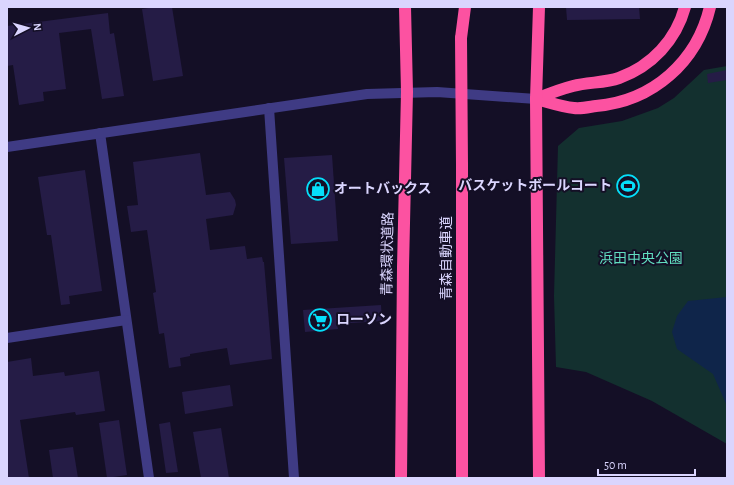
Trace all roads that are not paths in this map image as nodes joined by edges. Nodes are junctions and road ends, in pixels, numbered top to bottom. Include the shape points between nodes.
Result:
1 (404, 7) edge
2 (461, 7) edge
3 (465, 7) edge
4 (539, 7) edge
5 (686, 7) edge
6 (710, 7) edge
7 (461, 38) junction
8 (407, 92) junction
9 (536, 99) junction
10 (269, 108) junction
11 (100, 133) junction
12 (7, 147) edge
13 (126, 320) junction
14 (7, 338) edge
15 (149, 478) edge
16 (294, 478) edge
17 (401, 478) edge
18 (462, 478) edge
19 (539, 478) edge

1 - 8 highway, 青森環状道路
2 - 7 highway, 青森自動車道
3 - 7 highway, 青森自動車道
4 - 9 highway
5 - 9 highway via 672,38 656,57 638,69 618,79 574,86
6 - 9 highway via 706,23 694,47 676,70 650,89 629,99 607,105 575,108
7 - 18 highway, 青森自動車道, bridge
8 - 9 street
8 - 10 street via 366,94
8 - 17 highway, 青森環状道路
9 - 19 highway
10 - 11 street
10 - 16 street
11 - 12 street
11 - 13 street
13 - 14 street
13 - 15 street

